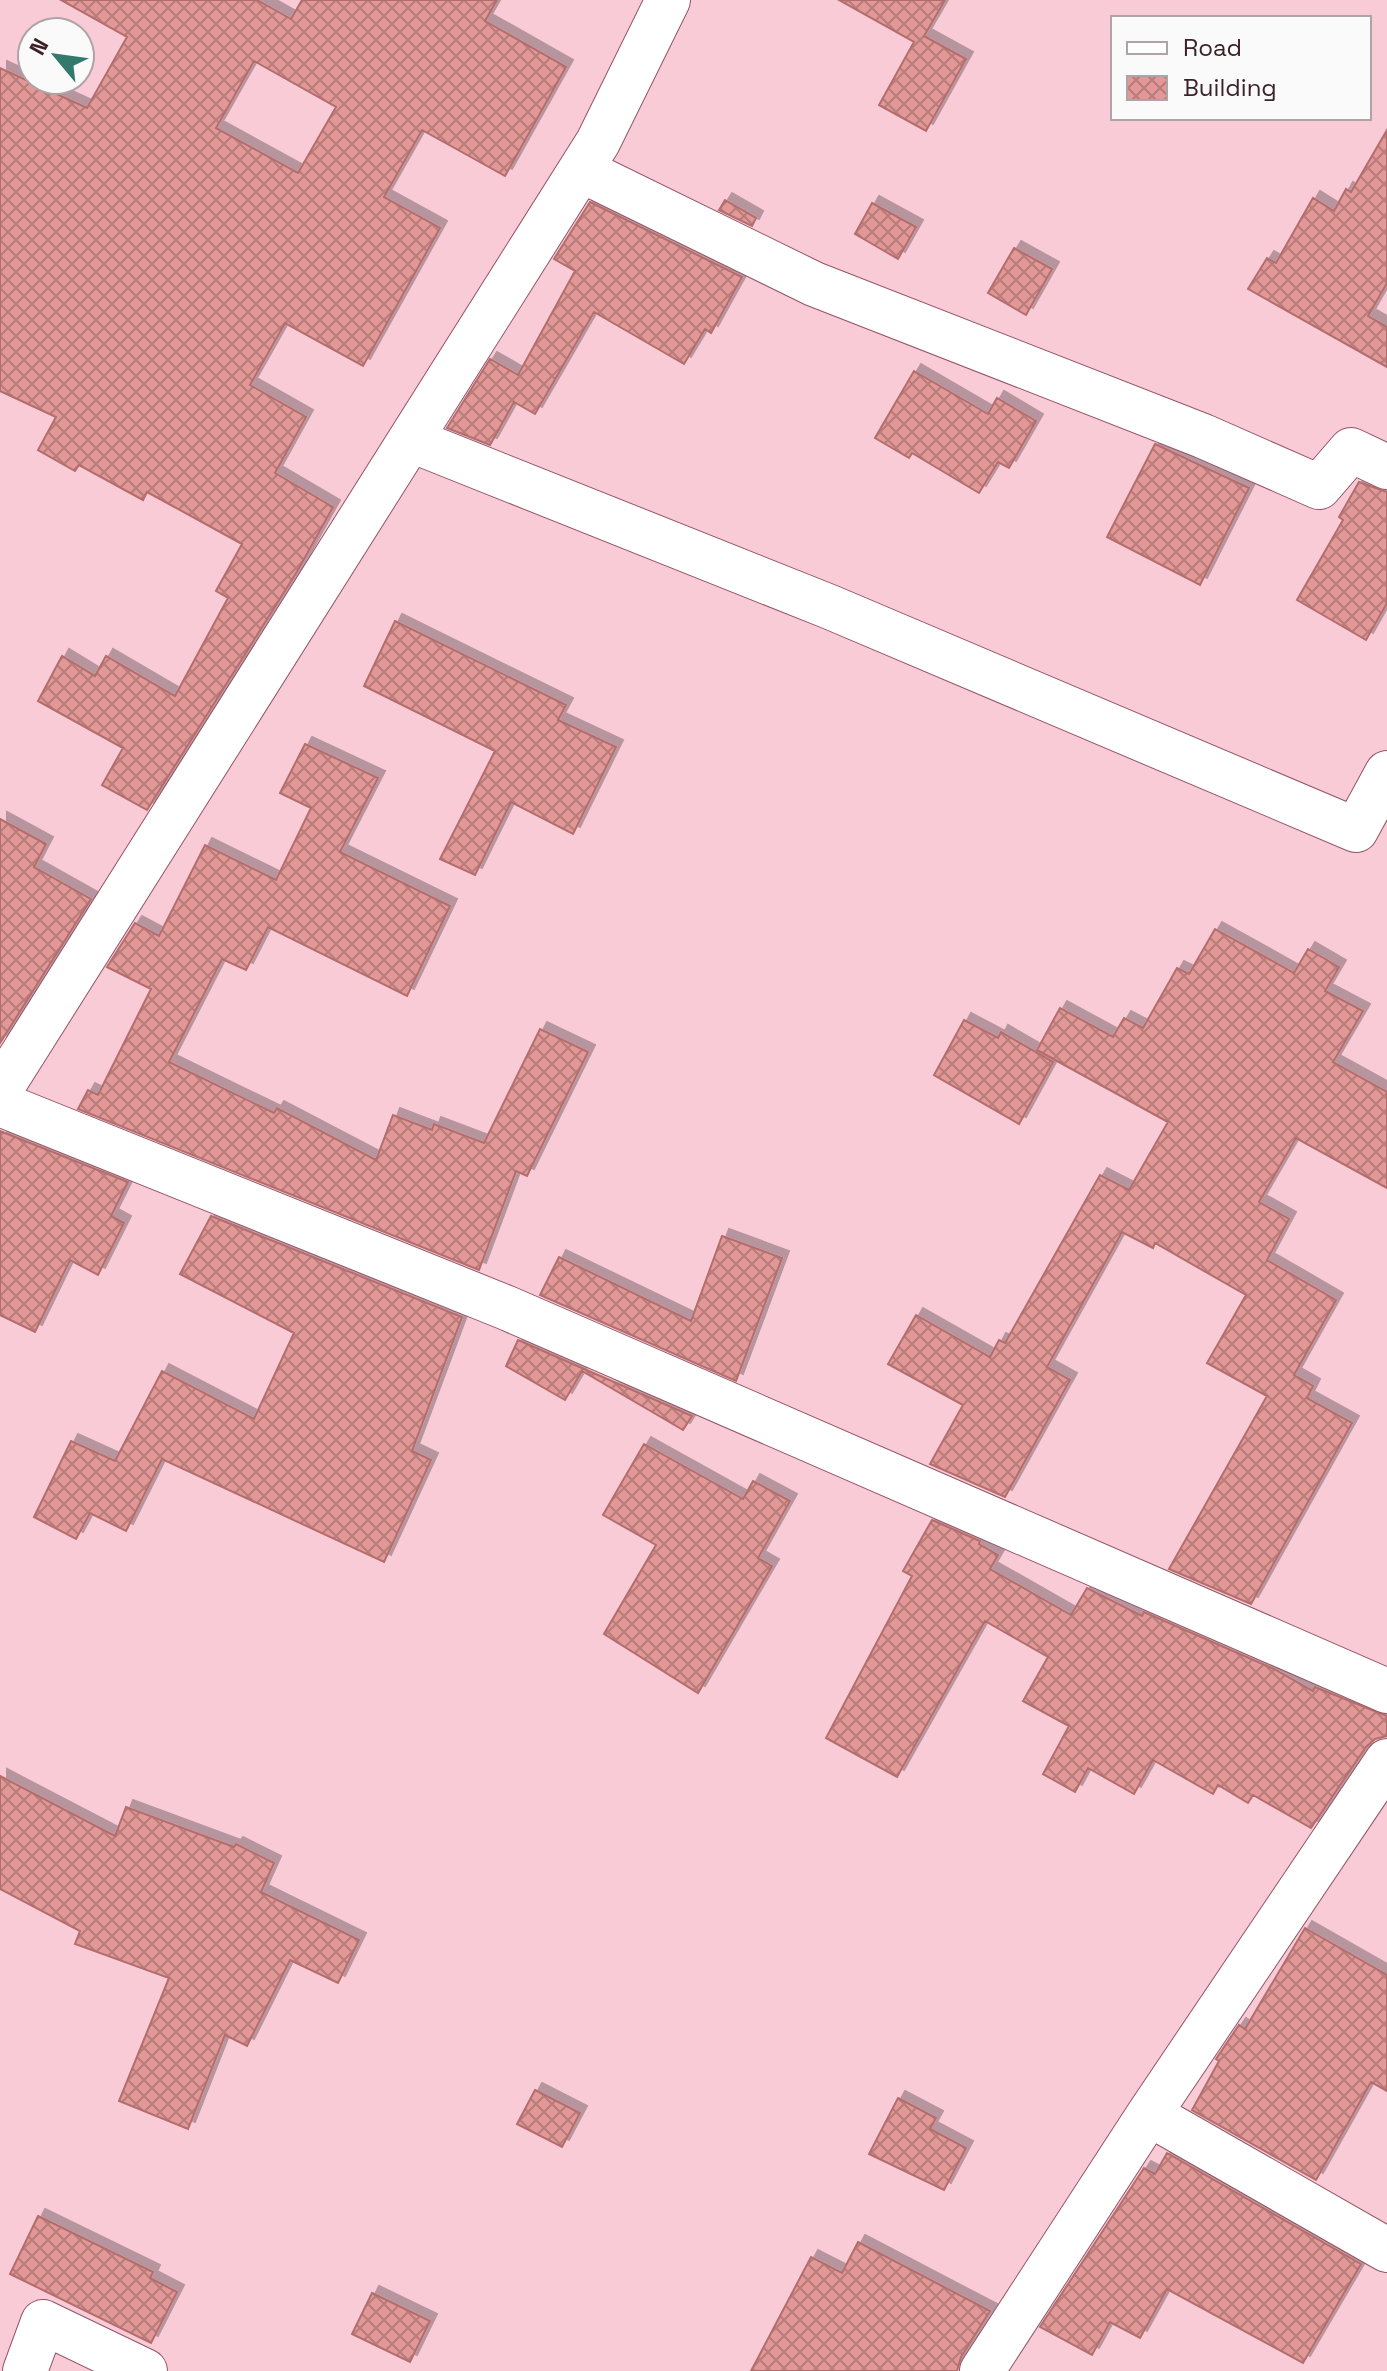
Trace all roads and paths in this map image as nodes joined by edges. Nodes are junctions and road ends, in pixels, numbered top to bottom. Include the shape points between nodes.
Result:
1 (668, 0) edge
2 (581, 170) junction
3 (411, 440) junction
4 (1387, 467) edge
5 (1387, 773) edge
6 (0, 1090) edge
7 (0, 1104) edge
8 (1387, 1691) edge
9 (1387, 1761) edge
10 (1149, 2114) junction
11 (1387, 2250) edge
12 (25, 2371) edge
13 (145, 2371) edge
14 (982, 2371) edge

1 - 2 street
2 - 3 street
2 - 4 street via 814,284 1203,436 1319,487 1351,450
3 - 5 street via 830,607 1356,830
3 - 6 street
7 - 8 street via 507,1308
9 - 10 street
10 - 11 street
10 - 14 street
12 - 13 street via 43,2322

